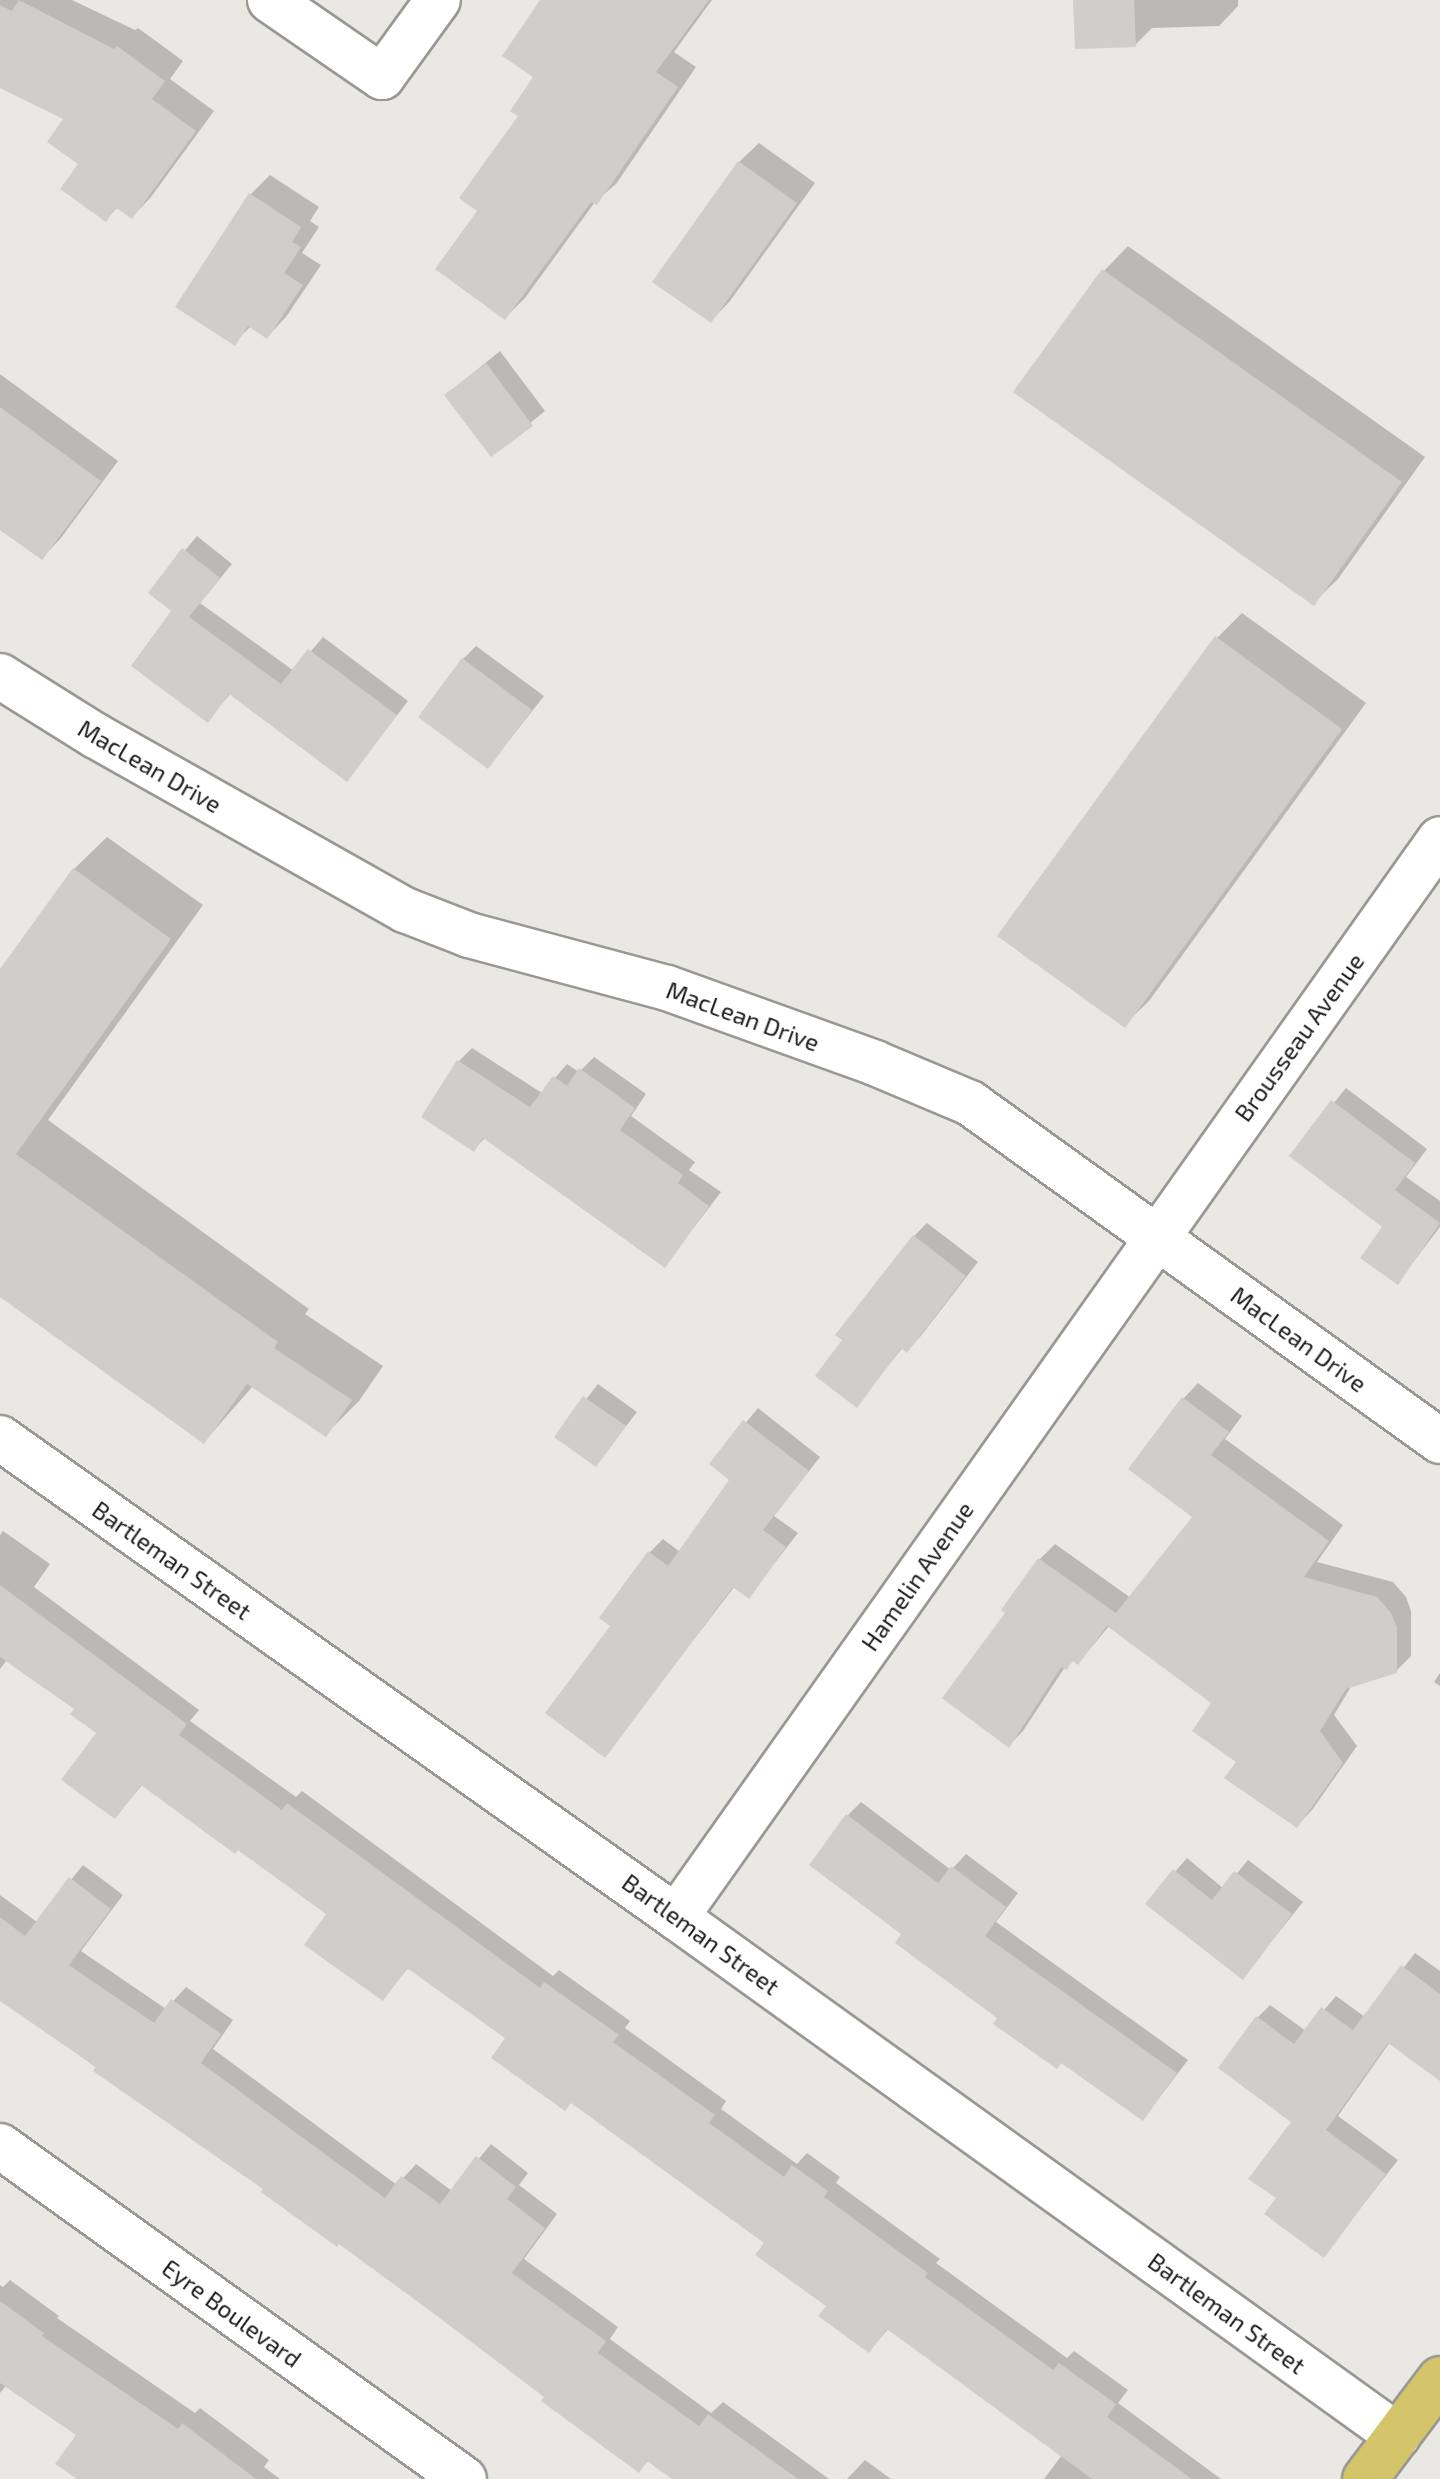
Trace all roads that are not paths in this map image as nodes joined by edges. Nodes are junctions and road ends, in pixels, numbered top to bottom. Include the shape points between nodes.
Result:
1 (270, 0) edge
2 (438, 0) edge
3 (0, 676) edge
4 (1440, 839) edge
5 (1157, 1235) junction
6 (0, 1438) edge
7 (1440, 1441) edge
8 (676, 1917) junction
9 (0, 2146) edge
10 (1440, 2379) edge
11 (1398, 2436) junction
12 (464, 2479) edge
13 (1365, 2479) edge

1 - 2 street via 382,77
3 - 5 street, MacLean Drive via 405,910 469,935 667,988 970,1103
4 - 5 street, Brousseau Avenue
5 - 7 street, MacLean Drive
5 - 8 street, Hamelin Avenue
6 - 8 street, Bartleman Street
8 - 11 street, Bartleman Street
9 - 12 street, Eyre Boulevard
10 - 11 main road
11 - 13 main road

